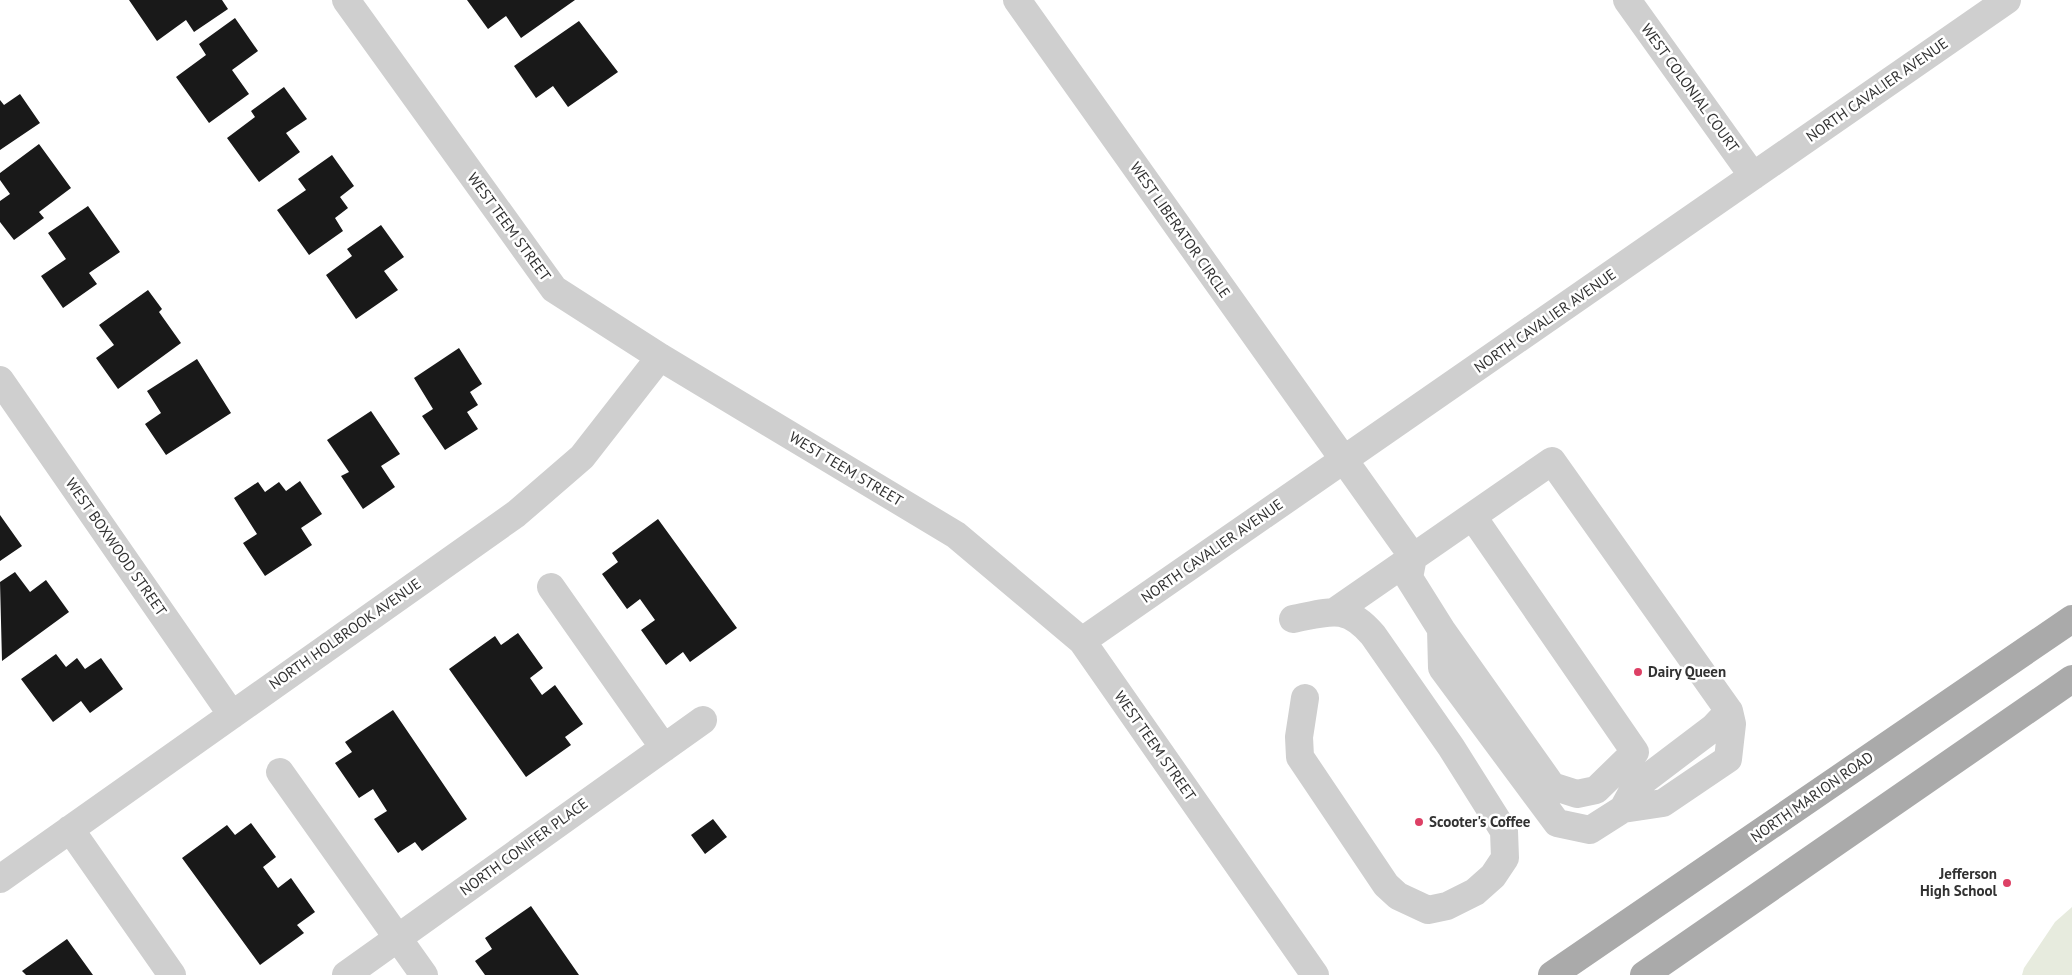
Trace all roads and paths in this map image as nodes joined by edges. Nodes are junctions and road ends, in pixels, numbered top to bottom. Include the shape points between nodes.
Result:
1 (346, 0) edge
2 (1017, 0) edge
3 (1627, 0) edge
4 (2007, 0) edge
5 (1753, 176) junction
6 (660, 357) junction
7 (0, 380) edge
8 (1344, 460) junction
9 (1472, 517) junction
10 (1413, 557) junction
11 (551, 587) dead end
12 (1336, 610) junction
13 (1292, 619) dead end
14 (2072, 619) edge
15 (1441, 629) junction
16 (1082, 641) junction
17 (2072, 679) edge
18 (1306, 698) dead end
19 (232, 715) junction
20 (703, 720) dead end
21 (664, 748) junction
22 (280, 772) dead end
23 (70, 829) junction
24 (0, 879) edge
25 (398, 938) junction
26 (172, 975) edge
27 (346, 975) edge
28 (424, 975) edge
29 (1315, 975) edge
30 (1552, 975) edge
31 (1644, 975) edge

1 - 6 street, WEST TEEM STREET via 554,289
2 - 8 street, WEST LIBERATOR CIRCLE
3 - 5 street, WEST COLONIAL COURT
4 - 5 street, NORTH CAVALIER AVENUE
5 - 8 street, NORTH CAVALIER AVENUE
6 - 16 street, WEST TEEM STREET via 956,535
6 - 19 street, NORTH HOLBROOK AVENUE via 582,457 516,514
7 - 19 street, WEST BOXWOOD STREET
8 - 10 street, WEST LIBERATOR CIRCLE
8 - 16 street, NORTH CAVALIER AVENUE
9 - 10 street
9 - 15 street via 1635,752 1596,790 1577,794 1552,786
9 - 15 street via 1552,461 1729,711 1732,724 1728,759 1664,802 1623,809 1590,830 1556,824 1442,668
10 - 12 street
10 - 15 street via 1409,578
11 - 21 street
12 - 13 street
12 - 18 street via 1362,622 1373,635 1498,820 1504,832 1505,858 1493,876 1475,892 1447,906 1428,910 1398,896 1386,885 1300,757 1299,737
14 - 30 main road, NORTH MARION ROAD
16 - 29 street, WEST TEEM STREET
17 - 31 main road
19 - 23 street, NORTH HOLBROOK AVENUE
20 - 21 street, NORTH CONIFER PLACE
21 - 25 street, NORTH CONIFER PLACE
22 - 25 street
23 - 24 street, NORTH HOLBROOK AVENUE
23 - 26 street
25 - 27 street, NORTH CONIFER PLACE
25 - 28 street

